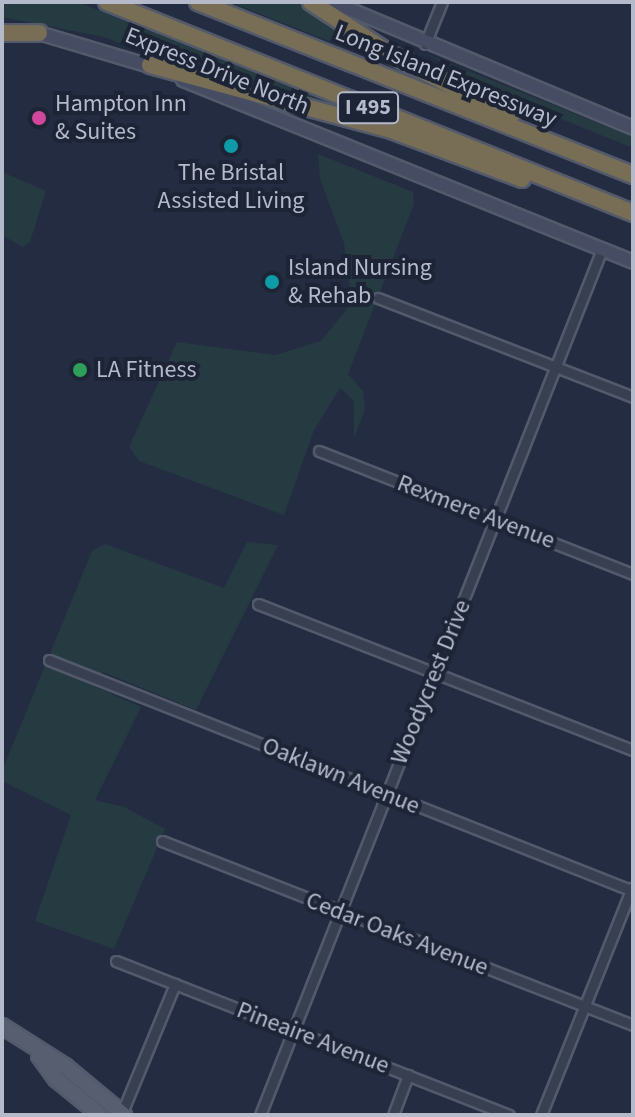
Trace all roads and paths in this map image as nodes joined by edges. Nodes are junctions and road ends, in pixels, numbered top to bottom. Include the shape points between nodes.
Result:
1 (107, 2) edge
2 (198, 2) edge
3 (311, 2) edge
4 (332, 2) edge
5 (439, 3) edge
6 (2, 26) edge
7 (2, 33) edge
8 (39, 33) junction
9 (425, 44) junction
10 (150, 65) junction
11 (633, 128) edge
12 (613, 168) junction
13 (633, 175) edge
14 (631, 213) edge
15 (602, 249) junction
16 (633, 262) edge
17 (378, 298) dead end
18 (556, 367) junction
19 (633, 397) edge
20 (319, 451) dead end
21 (496, 520) junction
22 (633, 574) edge
23 (258, 604) dead end
24 (49, 660) dead end
25 (435, 673) junction
26 (633, 750) edge
27 (387, 794) junction
28 (162, 841) dead end
29 (632, 889) edge
30 (338, 912) junction
31 (116, 961) dead end
32 (175, 984) junction
33 (585, 1006) junction
34 (633, 1025) edge
35 (2, 1026) edge
36 (294, 1030) junction
37 (36, 1052) junction
38 (408, 1075) junction
39 (123, 1114) edge
40 (100, 1115) edge
41 (260, 1115) edge
42 (393, 1115) edge
43 (509, 1115) edge
44 (541, 1115) edge

1 - 14 highway, I 495
2 - 12 highway, Long Island Expressway / I 495
3 - 12 highway via 417,69
4 - 9 main road
5 - 9 street
6 - 8 main road, Express Drive North
7 - 8 highway
8 - 10 main road, Express Drive North
9 - 11 main road
10 - 14 highway via 391,130 499,172
10 - 15 main road, Express Drive North
12 - 13 highway, Long Island Expressway / I 495
15 - 16 main road, Express Drive North
15 - 18 street, Woodycrest Drive
17 - 18 street
18 - 19 street
18 - 21 street, Woodycrest Drive
20 - 21 street, Rexmere Avenue
21 - 22 street, Rexmere Avenue
21 - 25 street, Woodycrest Drive
23 - 25 street
24 - 27 street, Oaklawn Avenue
25 - 26 street
25 - 27 street, Woodycrest Drive
27 - 29 street, Oaklawn Avenue
27 - 30 street, Woodycrest Drive
28 - 30 street, Cedar Oaks Avenue
29 - 33 street
30 - 33 street, Cedar Oaks Avenue
30 - 36 street, Woodycrest Drive
31 - 32 street, Pineaire Avenue
32 - 36 street, Pineaire Avenue
32 - 39 street
33 - 34 street, Cedar Oaks Avenue
33 - 44 street
35 - 37 main road
36 - 38 street, Pineaire Avenue
36 - 41 street, Woodycrest Drive
37 - 39 main road via 65,1066
37 - 40 main road via 56,1079
38 - 42 street
38 - 43 street, Pineaire Avenue

